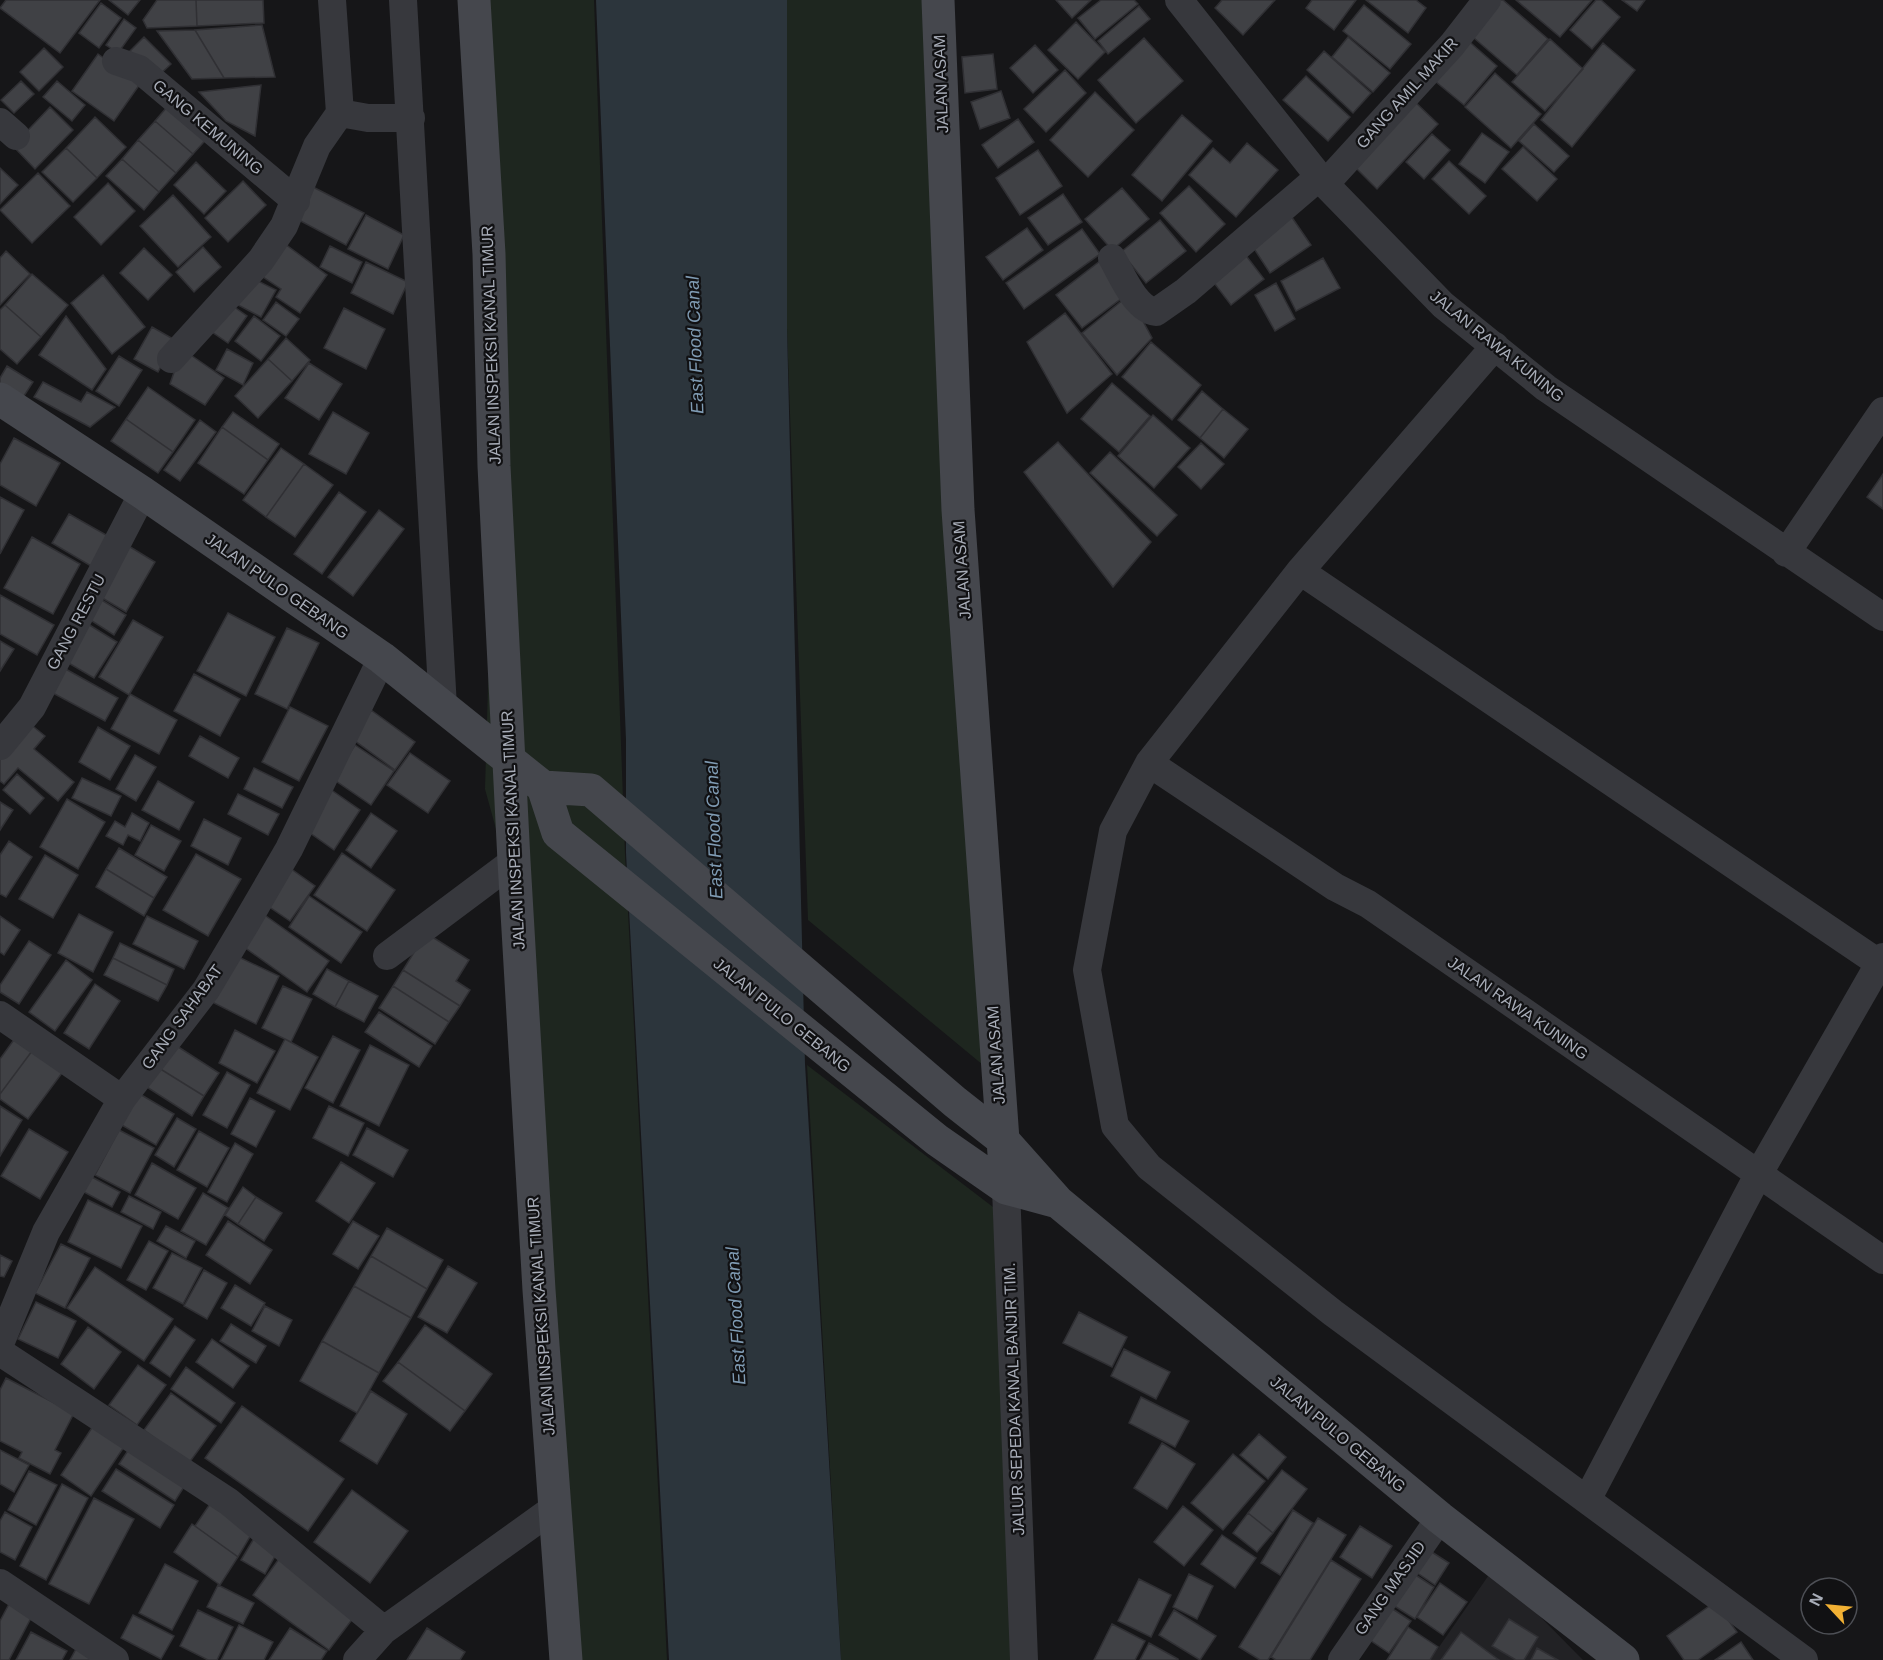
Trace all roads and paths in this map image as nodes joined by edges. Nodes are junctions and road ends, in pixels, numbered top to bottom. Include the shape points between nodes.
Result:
1 (332, 0) edge
2 (403, 0) edge
3 (474, 0) edge
4 (938, 0) edge
5 (1179, 0) edge
6 (1487, 0) edge
7 (116, 61) dead end
8 (340, 113) junction
9 (411, 118) junction
10 (1322, 180) junction
11 (296, 201) junction
12 (1112, 258) dead end
13 (1495, 346) junction
14 (171, 359) dead end
15 (0, 399) edge
16 (1883, 411) edge
17 (144, 493) junction
18 (1786, 553) junction
19 (1300, 571) junction
20 (1883, 617) edge
21 (382, 658) junction
22 (443, 707) junction
23 (0, 746) edge
24 (508, 758) junction
25 (1149, 763) junction
26 (543, 787) junction
27 (514, 861) junction
28 (387, 956) dead end
29 (1882, 962) edge
30 (0, 1015) edge
31 (122, 1099) junction
32 (1002, 1139) junction
33 (1758, 1175) junction
34 (1006, 1188) junction
35 (1058, 1202) junction
36 (1883, 1260) edge
37 (0, 1344) edge
38 (0, 1352) edge
39 (1587, 1500) junction
40 (553, 1509) junction
41 (1440, 1518) junction
42 (0, 1583) edge
43 (384, 1630) junction
44 (115, 1660) edge
45 (357, 1660) edge
46 (566, 1660) edge
47 (1024, 1660) edge
48 (1342, 1660) edge
49 (1623, 1660) edge
50 (1804, 1660) edge

1 - 8 street
2 - 9 street
3 - 24 street, JALAN INSPEKSI KANAL TIMUR via 489,254
4 - 32 street, JALAN ASAM via 958,510
5 - 10 street, JALAN RAWA KUNING
6 - 10 street, GANG AMIL MAKIR via 1452,45
7 - 11 street, GANG KEMUNING via 139,69
8 - 9 street
8 - 11 street via 317,146
9 - 22 street
10 - 12 street, GANG AMIL MAKIR via 1156,312 1137,299
10 - 13 street, JALAN RAWA KUNING via 1443,304
11 - 14 street via 261,260
13 - 18 street, JALAN RAWA KUNING via 1546,388
13 - 19 street
15 - 17 street, JALAN PULO GEBANG
16 - 18 street
17 - 21 street, JALAN PULO GEBANG
17 - 23 street, GANG RESTU via 32,707
18 - 20 street, JALAN RAWA KUNING
19 - 25 street
19 - 29 street
21 - 22 street, JALAN PULO GEBANG
21 - 31 street, GANG SAHABAT via 289,849 246,923 206,990
22 - 24 street, JALAN PULO GEBANG
24 - 26 street, JALAN PULO GEBANG
24 - 27 street, JALAN INSPEKSI KANAL TIMUR
25 - 33 street, JALAN RAWA KUNING via 1335,887 1368,904
25 - 39 street via 1113,831 1087,970 1115,1126 1149,1167 1333,1313
26 - 32 street, JALAN PULO GEBANG via 591,790
26 - 34 street, JALAN PULO GEBANG via 558,833 937,1140
27 - 28 street
27 - 40 street, JALAN INSPEKSI KANAL TIMUR
29 - 33 street
30 - 31 street
31 - 37 street, GANG SAHABAT via 46,1232
32 - 34 street, JALUR SEPEDA KANAL BANJIR TIM.
32 - 35 street, JALAN PULO GEBANG
33 - 36 street, JALAN RAWA KUNING
33 - 39 street
34 - 35 street, JALAN PULO GEBANG
34 - 47 street, JALUR SEPEDA KANAL BANJIR TIM.
35 - 41 street, JALAN PULO GEBANG
38 - 43 street via 230,1502
39 - 50 street
40 - 43 street
40 - 46 street, JALAN INSPEKSI KANAL TIMUR
41 - 48 street, GANG MASJID
41 - 49 street, JALAN PULO GEBANG
42 - 44 street
43 - 45 street

